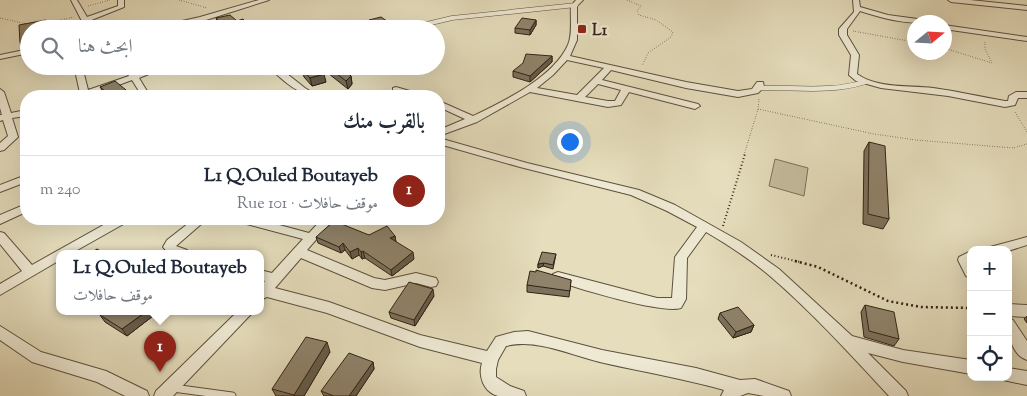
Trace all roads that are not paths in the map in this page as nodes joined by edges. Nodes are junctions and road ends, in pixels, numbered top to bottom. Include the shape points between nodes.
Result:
1 (74, 0) edge
2 (121, 0) edge
3 (266, 0) edge
4 (951, 0) edge
5 (578, 2) edge
6 (857, 4) edge
7 (1027, 8) edge
8 (82, 14) junction
9 (201, 19) joint
10 (85, 20) edge
11 (196, 20) edge
12 (444, 20) edge
13 (907, 20) edge
14 (952, 28) edge
15 (1027, 39) edge
16 (20, 52) edge
17 (0, 57) edge
18 (565, 57) junction
19 (610, 67) junction
20 (80, 75) edge
21 (132, 75) edge
22 (142, 75) edge
23 (284, 75) edge
24 (134, 78) junction
25 (596, 81) junction
26 (865, 82) junction
27 (758, 88) joint
28 (528, 89) junction
29 (626, 89) junction
30 (82, 90) edge
31 (100, 90) edge
32 (142, 90) edge
33 (302, 90) edge
34 (0, 92) edge
35 (1027, 95) edge
36 (578, 100) junction
37 (695, 106) dead end
38 (445, 107) edge
39 (20, 114) edge
40 (4, 118) edge
41 (474, 120) junction
42 (445, 131) edge
43 (445, 143) edge
44 (0, 148) edge
45 (20, 181) edge
46 (0, 189) edge
47 (20, 211) edge
48 (0, 220) edge
49 (112, 225) edge
50 (192, 225) edge
51 (271, 225) edge
52 (322, 225) edge
53 (704, 226) junction
54 (314, 234) junction
55 (0, 236) edge
56 (1027, 241) edge
57 (1009, 246) edge
58 (68, 250) edge
59 (173, 250) edge
60 (299, 252) junction
61 (56, 257) edge
62 (30, 271) junction
63 (543, 273) edge
64 (431, 282) dead end
65 (267, 289) edge
66 (0, 290) edge
67 (1012, 310) edge
68 (1027, 311) edge
69 (243, 315) edge
70 (1012, 330) edge
71 (0, 332) edge
72 (846, 340) junction
73 (1027, 354) edge
74 (490, 358) junction
75 (967, 366) edge
76 (1012, 376) edge
77 (1027, 378) edge
78 (734, 391) edge
79 (166, 392) edge
80 (141, 396) edge
81 (232, 396) edge
82 (518, 396) edge
83 (783, 396) edge
84 (900, 396) edge

1 - 8 street
2 - 8 street via 122,7
3 - 9 street
4 - 7 street
5 - 12 lane
5 - 18 street via 574,12 573,39
6 - 13 street via 887,17
6 - 26 street via 856,14 843,29 855,55 853,74
8 - 10 street
9 - 11 street
14 - 15 street
16 - 17 street
18 - 19 street
18 - 28 street
19 - 25 street
19 - 27 street via 738,94
20 - 30 street
21 - 24 street
22 - 24 street
23 - 33 street
24 - 31 street
24 - 32 street
25 - 29 street
25 - 36 street
26 - 27 lane via 838,88
26 - 35 street via 1005,104 1012,103 1016,95
28 - 36 street
28 - 41 street
29 - 36 street via 614,104
29 - 37 street
34 - 40 street
38 - 41 street
39 - 40 street
40 - 44 street via 13,137
41 - 42 street
43 - 53 street via 635,192
45 - 46 street
47 - 48 street
49 - 58 street
50 - 59 street via 170,243
51 - 54 street
52 - 54 street
53 - 63 street via 681,256 676,304 657,303
53 - 72 street via 774,272
54 - 60 street
55 - 62 street
56 - 57 street
60 - 64 street via 372,283 385,285 416,278
60 - 65 street
61 - 62 street
62 - 66 street
65 - 74 street via 420,341
67 - 68 street
69 - 79 street
70 - 73 street
71 - 80 street via 37,356 101,376
72 - 75 street via 903,356
72 - 84 street
74 - 78 street via 501,341 528,338 696,375
74 - 82 street via 490,382 502,392
76 - 77 street
78 - 83 street via 754,386
79 - 81 lane

